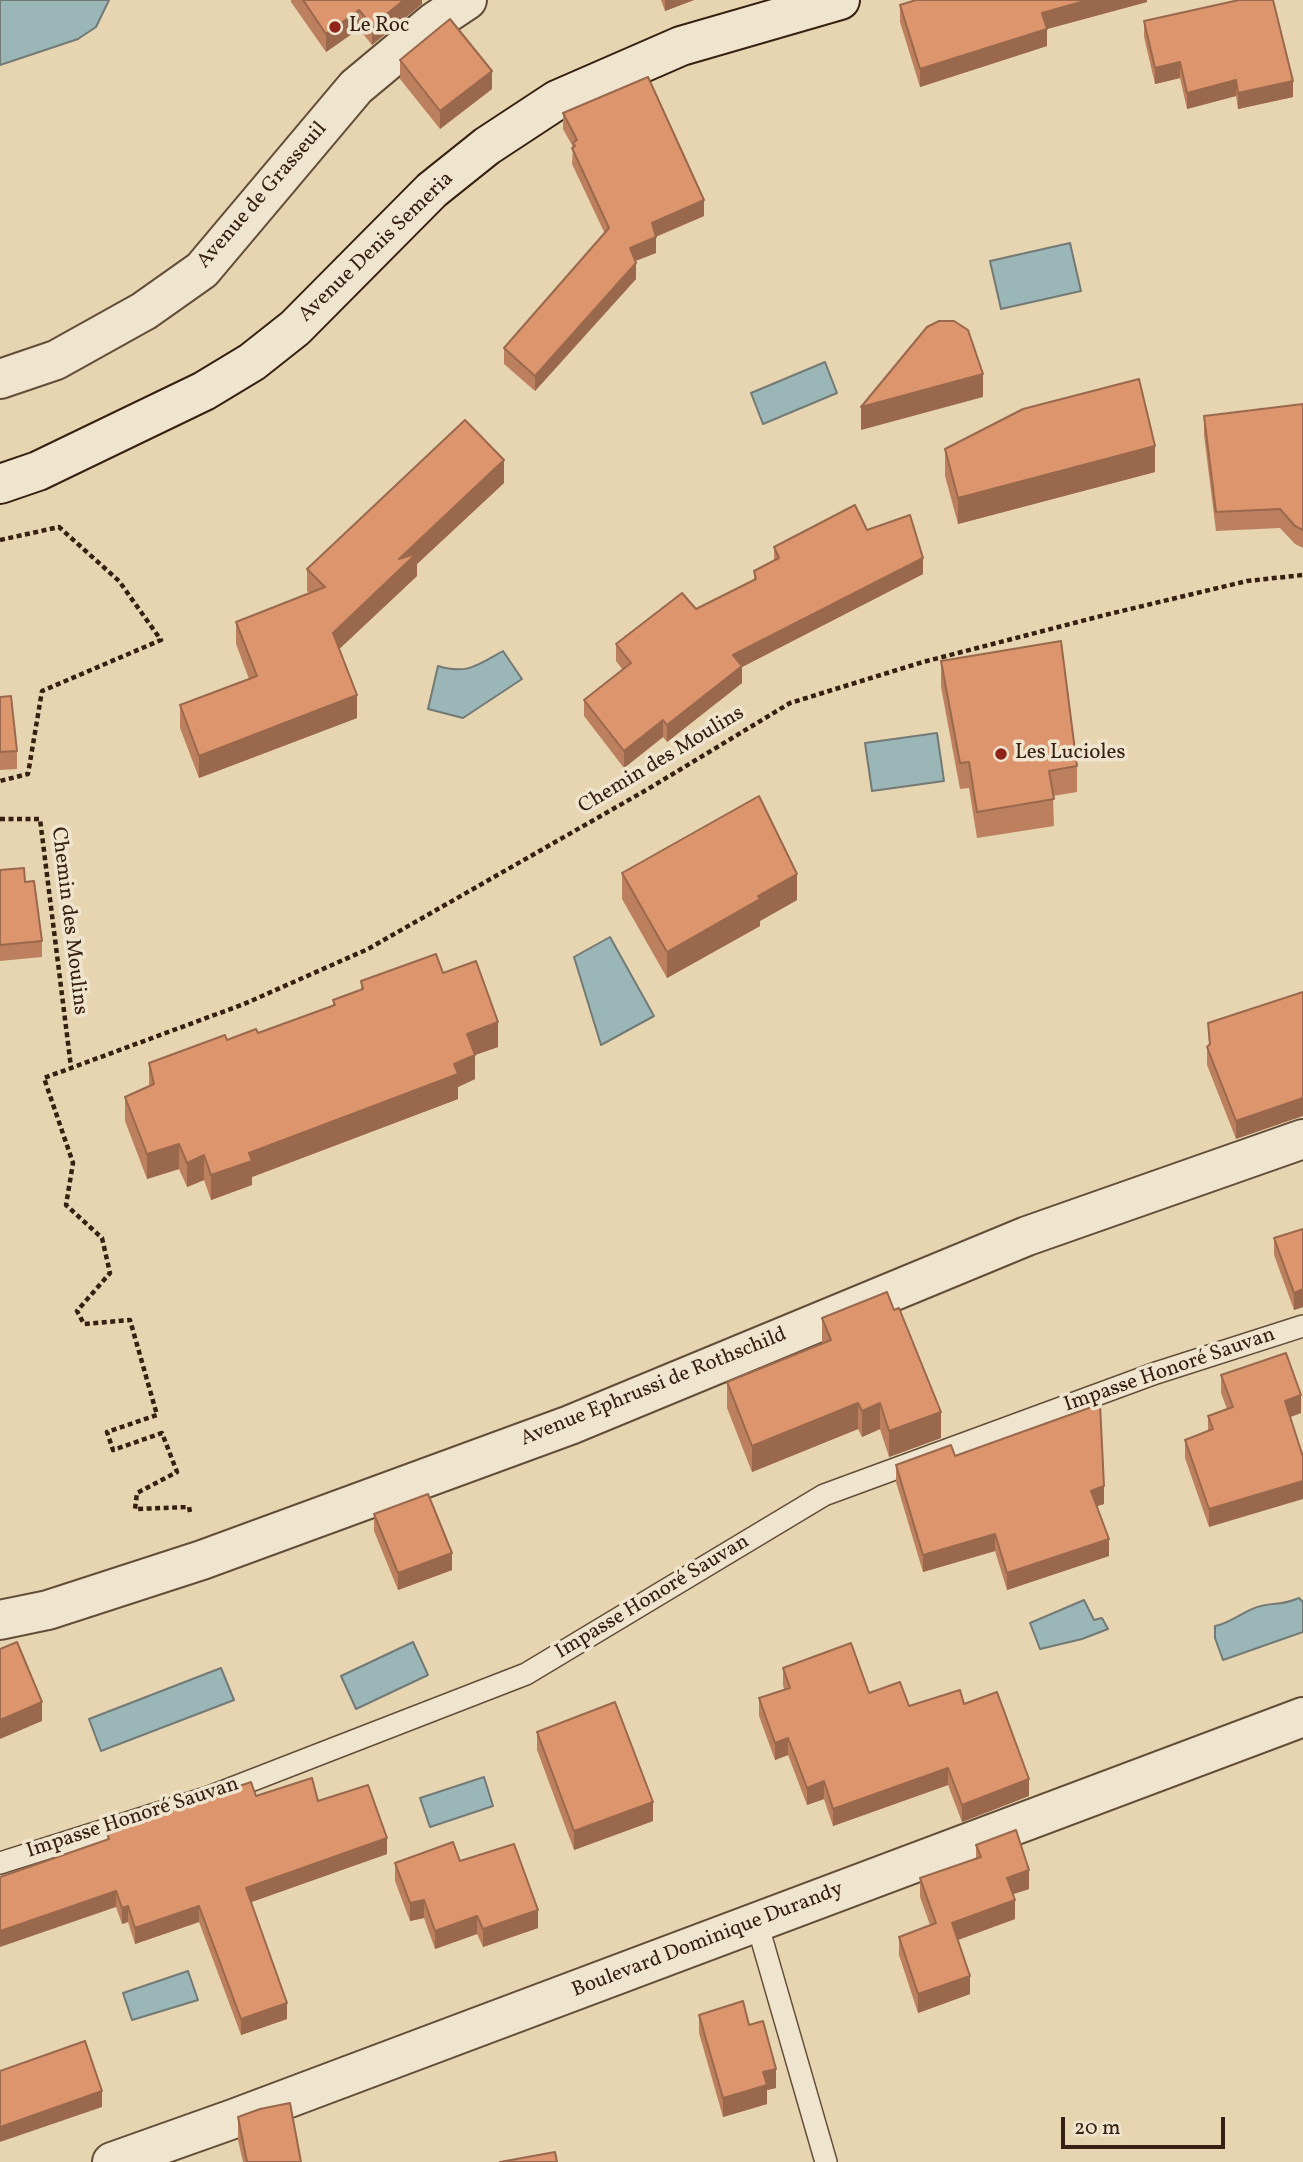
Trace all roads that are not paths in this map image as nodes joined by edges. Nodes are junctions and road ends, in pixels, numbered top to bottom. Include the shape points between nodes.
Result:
1 (467, 0) edge
2 (840, 0) edge
3 (0, 379) edge
4 (0, 484) edge
5 (1303, 1139) edge
6 (1303, 1326) edge
7 (0, 1620) edge
8 (1303, 1717) edge
9 (0, 1863) edge
10 (757, 1923) junction
11 (112, 2162) edge
12 (826, 2162) edge

1 - 3 street, Avenue de Grasseuil via 356,87 202,270 144,311 56,360
2 - 4 street, Avenue Denis Semeria via 681,46 557,100 487,146 432,190 295,328 252,362 204,391 38,471
5 - 7 street, Avenue Ephrussi de Rothschild via 1027,1236 570,1425 202,1560 48,1610
6 - 9 lane, Impasse Honoré Sauvan via 1156,1373 824,1495 526,1674 209,1797
8 - 10 street, Boulevard Dominique Durandy
10 - 11 street, Boulevard Dominique Durandy
10 - 12 lane

